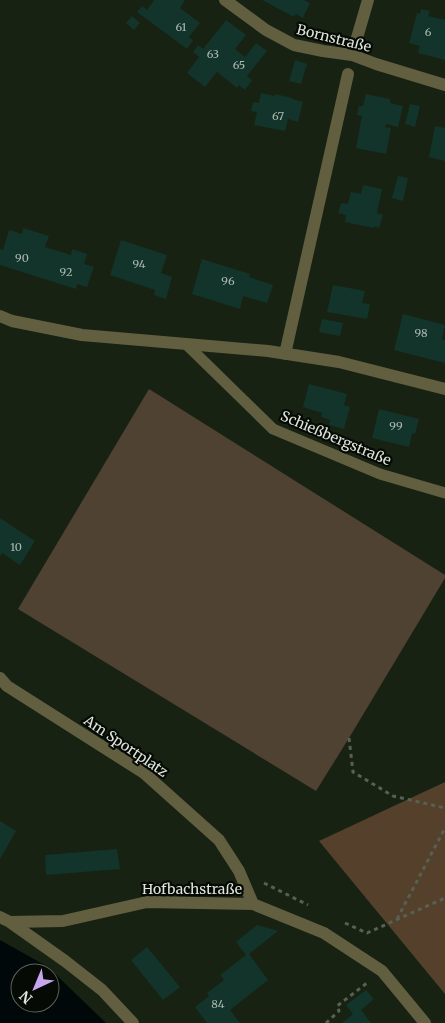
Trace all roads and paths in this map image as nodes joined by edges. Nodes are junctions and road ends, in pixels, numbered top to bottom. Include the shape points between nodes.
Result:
1 (225, 0) edge
2 (368, 0) edge
3 (352, 55) junction
4 (348, 74) dead end
5 (445, 85) edge
6 (0, 316) edge
7 (187, 344) junction
8 (285, 354) junction
9 (445, 389) edge
10 (445, 493) edge
11 (0, 678) edge
12 (349, 738) dead end
13 (445, 808) edge
14 (445, 828) edge
15 (239, 871) junction
16 (445, 898) edge
17 (253, 904) junction
18 (316, 908) dead end
19 (397, 919) junction
20 (5, 920) edge
21 (341, 921) dead end
22 (382, 971) junction
23 (132, 1023) edge
24 (326, 1023) edge
25 (425, 1023) edge

1 - 3 street, Bornstraße via 266,30 294,45
2 - 3 street
3 - 5 street, Bornstraße
4 - 8 street
6 - 7 street via 82,335
7 - 8 street
7 - 10 lane, Schießbergstraße via 273,429 380,474
8 - 9 street via 339,362
11 - 15 street, Am Sportplatz via 7,686 144,773 219,840
12 - 13 path via 353,772 393,796
14 - 19 path
15 - 17 street, Am Sportplatz
15 - 18 path
16 - 19 path
17 - 20 street, Hofbachstraße via 147,902 63,921
17 - 22 street, Hofbachstraße via 324,933
19 - 21 path via 367,933
20 - 23 street, Hofbachstraße via 102,990
22 - 24 path via 337,1006 339,1012
22 - 25 street, Hofbachstraße

